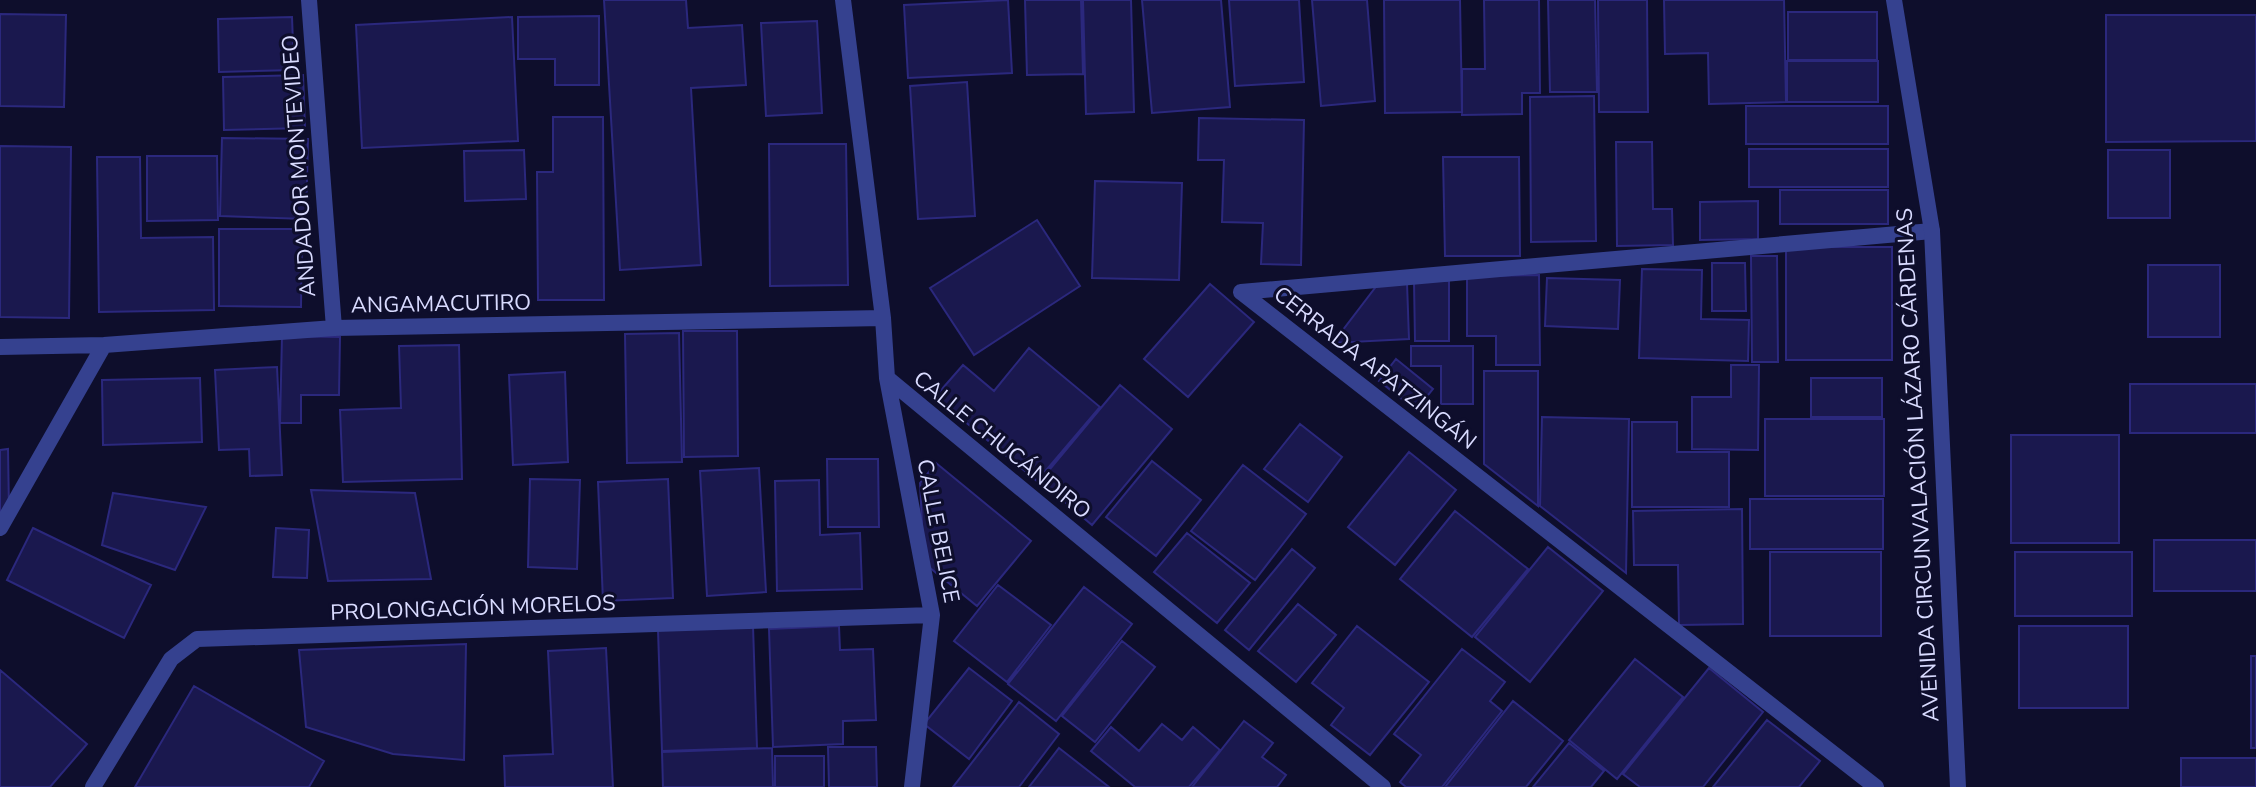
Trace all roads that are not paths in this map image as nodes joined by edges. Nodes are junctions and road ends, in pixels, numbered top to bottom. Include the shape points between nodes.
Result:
1 (309, 0) edge
2 (843, 0) edge
3 (1894, 0) edge
4 (1932, 231) junction
5 (883, 318) junction
6 (334, 328) junction
7 (104, 345) junction
8 (0, 347) edge
9 (887, 378) junction
10 (0, 528) edge
11 (932, 615) junction
12 (93, 787) edge
13 (912, 787) edge
14 (1383, 787) edge
15 (1876, 787) edge
16 (1958, 787) edge

1 - 6 street, ANDADOR MONTEVIDEO
2 - 5 street, CALLE CHUCÁNDIRO
3 - 4 street, AVENIDA CIRCUNVALACIÓN LÁZARO CÁRDENAS
4 - 15 street, CERRADA APATZINGÁN via 1241,292
4 - 16 street, AVENIDA CIRCUNVALACIÓN LÁZARO CÁRDENAS
5 - 6 street, ANGAMACUTIRO
5 - 9 street, CALLE CHUCÁNDIRO
6 - 7 street, ANGAMACUTIRO
7 - 8 street, ANGAMACUTIRO
7 - 10 street
9 - 11 street, CALLE BELICE
9 - 14 street, CALLE CHUCÁNDIRO
11 - 12 street, PROLONGACIÓN MORELOS via 197,639 171,659
11 - 13 street, CALLE BELICE

